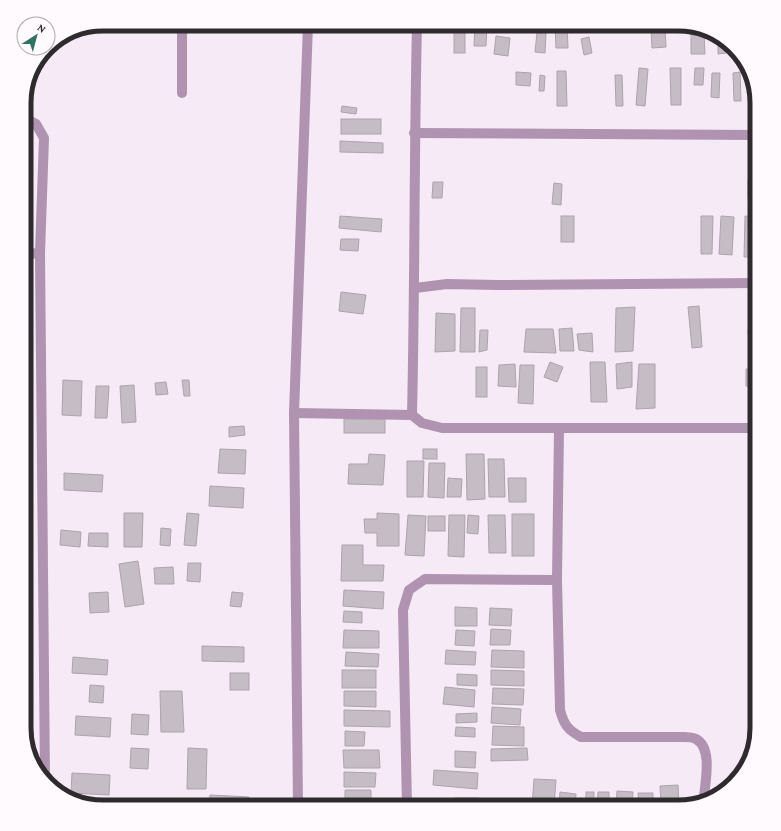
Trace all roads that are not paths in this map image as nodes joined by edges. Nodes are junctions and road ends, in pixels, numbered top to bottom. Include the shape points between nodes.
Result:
1 (182, 31) edge
2 (308, 31) edge
3 (417, 31) edge
4 (182, 93) dead end
5 (31, 122) edge
6 (414, 133) junction
7 (750, 135) edge
8 (40, 253) junction
9 (31, 254) edge
10 (750, 284) edge
11 (415, 288) junction
12 (294, 413) junction
13 (412, 415) junction
14 (560, 428) junction
15 (750, 428) edge
16 (557, 580) junction
17 (45, 771) edge
18 (704, 795) edge
19 (298, 800) edge
20 (407, 800) edge

1 - 4 street
2 - 12 street
3 - 6 street
5 - 8 street via 36,124 44,138
6 - 7 street
6 - 11 street
8 - 9 street
8 - 17 street
10 - 11 street via 447,284
11 - 13 street
12 - 13 street
12 - 19 street
13 - 14 street via 422,423 442,428
14 - 15 street
14 - 16 street
16 - 18 street via 560,710 563,722 571,732 581,738 695,738 703,745 707,756
16 - 20 street via 425,580 409,590 403,610

